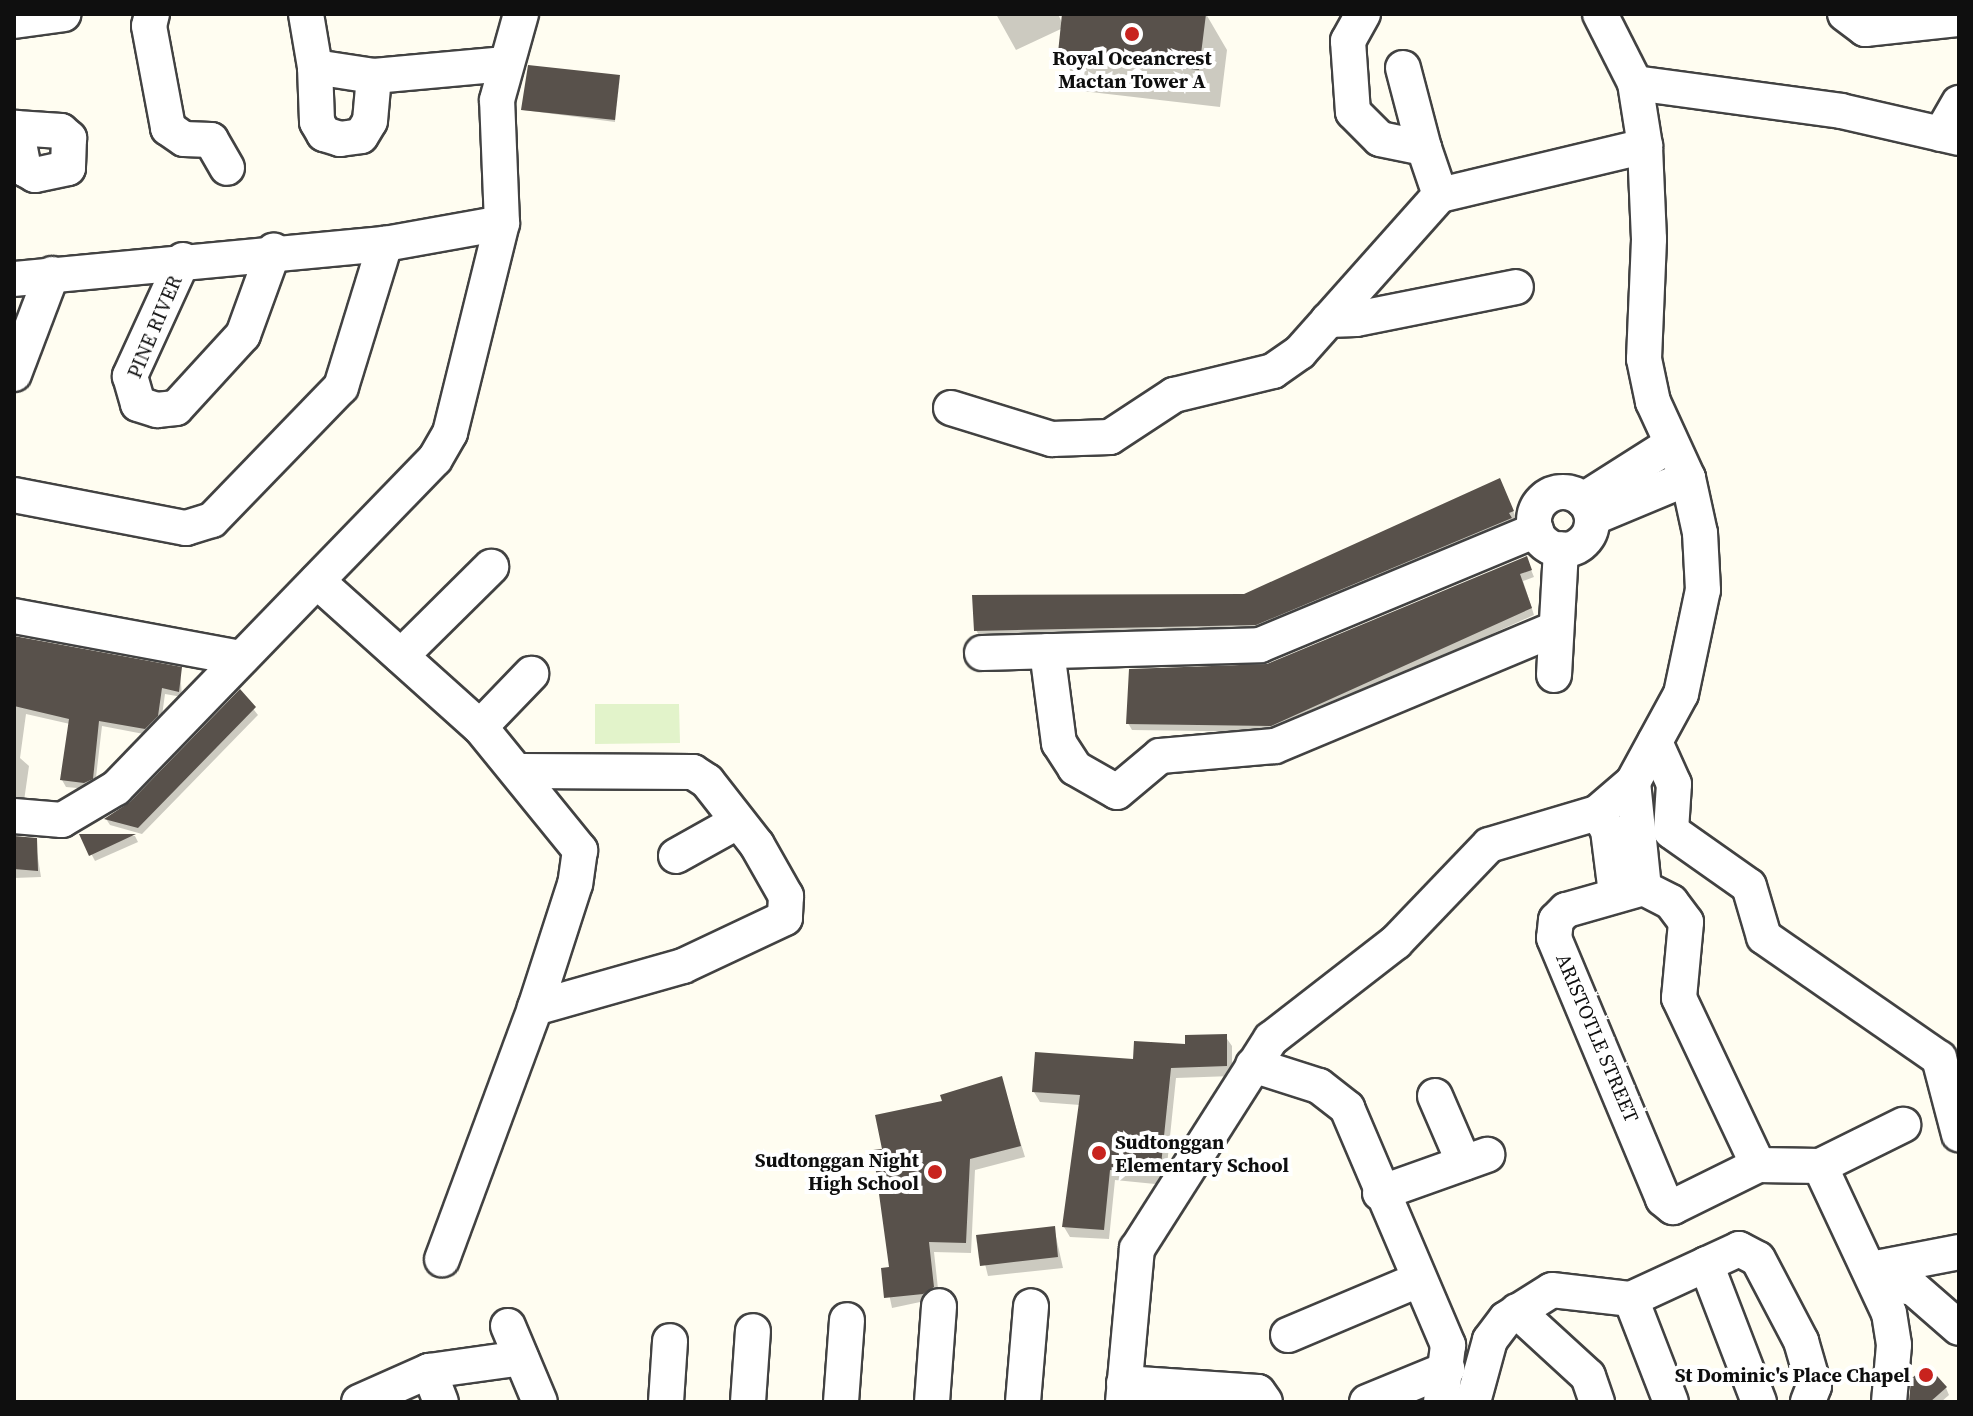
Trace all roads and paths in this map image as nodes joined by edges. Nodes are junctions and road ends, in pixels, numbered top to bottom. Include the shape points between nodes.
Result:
1 (64, 14) edge
2 (152, 14) edge
3 (306, 14) edge
4 (521, 14) edge
5 (1363, 14) edge
6 (1600, 14) edge
7 (1845, 14) edge
8 (1939, 18) edge
9 (14, 21) edge
10 (505, 64) junction
11 (315, 67) junction
12 (1403, 68) dead end
13 (374, 76) junction
14 (1635, 83) junction
15 (1959, 103) edge
16 (1950, 136) edge
17 (1645, 146) junction
18 (1424, 148) junction
19 (227, 168) dead end
20 (1440, 195) junction
21 (502, 223) junction
22 (385, 244) junction
23 (274, 250) junction
24 (183, 260) junction
25 (52, 274) junction
26 (14, 279) edge
27 (1516, 287) dead end
28 (1328, 320) junction
29 (14, 374) edge
30 (951, 408) dead end
31 (1670, 445) junction
32 (1688, 478) junction
33 (14, 495) edge
34 (1588, 509) junction
35 (1548, 540) junction
36 (491, 567) dead end
37 (317, 581) junction
38 (14, 616) edge
39 (1555, 629) junction
40 (1047, 651) junction
41 (982, 653) dead end
42 (401, 656) junction
43 (241, 658) junction
44 (531, 674) dead end
45 (1554, 675) dead end
46 (480, 727) junction
47 (1655, 742) junction
48 (521, 771) junction
49 (1633, 782) junction
50 (1597, 813) junction
51 (14, 816) edge
52 (735, 823) junction
53 (676, 856) dead end
54 (1639, 890) junction
55 (535, 1008) junction
56 (1253, 1065) junction
57 (1435, 1096) dead end
58 (1956, 1097) edge
59 (1903, 1125) dead end
60 (1959, 1134) edge
61 (1758, 1165) junction
62 (1820, 1166) junction
63 (1380, 1193) junction
64 (1959, 1252) edge
65 (442, 1259) dead end
66 (1706, 1264) junction
67 (1876, 1277) junction
68 (1418, 1280) junction
69 (1631, 1299) junction
70 (939, 1306) dead end
71 (1031, 1306) dead end
72 (1517, 1311) junction
73 (847, 1320) dead end
74 (508, 1326) dead end
75 (1959, 1328) edge
76 (753, 1331) dead end
77 (1288, 1335) dead end
78 (670, 1341) dead end
79 (521, 1358) junction
80 (435, 1386) edge
81 (1444, 1386) edge
82 (1124, 1393) edge
83 (359, 1402) edge
84 (540, 1402) edge
85 (666, 1402) edge
86 (748, 1402) edge
87 (841, 1402) edge
88 (932, 1402) edge
89 (1023, 1402) edge
90 (1265, 1402) edge
91 (1367, 1402) edge
92 (1473, 1402) edge
93 (1597, 1402) edge
94 (1671, 1402) edge
95 (1759, 1402) edge
96 (1808, 1402) edge
97 (1889, 1402) edge

1 - 9 street
2 - 19 street via 149,26 168,128 184,139 211,140
3 - 11 street
4 - 10 street
5 - 18 street via 1348,41 1357,120 1380,139
6 - 14 street
7 - 8 street via 1865,29
10 - 13 street
10 - 21 street via 496,134
11 - 13 street
11 - 13 street via 317,122 324,134 340,139 361,136 370,121
12 - 18 street
14 - 16 street via 1812,106
14 - 17 street
15 - 16 street
17 - 20 street
17 - 31 street via 1649,239 1644,359
18 - 20 street
20 - 28 street
21 - 22 street
21 - 37 street via 450,433 435,459
22 - 23 street
22 - 33 street via 341,387 212,520 186,528
23 - 24 street
23 - 24 street, PINE RIVER via 243,335 176,408 157,410 138,404 130,376
24 - 25 street
25 - 26 street
25 - 29 street
27 - 28 street
28 - 30 street via 1273,371 1174,395 1110,437 1052,439
31 - 32 street
31 - 34 street
32 - 34 street
32 - 47 street via 1700,533 1703,590 1681,694
34 - 35 street via 1580,544
34 - 35 street via 1567,492 1548,496 1536,511
35 - 39 street
35 - 40 street via 1260,645
36 - 42 street
37 - 42 street
37 - 43 street
38 - 43 street
39 - 40 street via 1275,746 1160,756 1117,792 1075,768 1059,743
39 - 45 street
40 - 41 street
42 - 46 street
43 - 51 street via 116,788 62,820
44 - 46 street
46 - 48 street
47 - 49 street
47 - 58 street via 1674,784 1671,831 1749,886 1764,937 1939,1058
48 - 52 street via 693,772 707,781
48 - 55 street via 580,850 575,884
49 - 50 street
49 - 54 street
50 - 54 street
50 - 56 street via 1489,845 1396,942 1271,1039
52 - 53 street
52 - 55 street via 782,885 785,918 683,966
54 - 61 street via 1686,922 1679,998
54 - 61 street, ARISTOTLE STREET via 1566,910 1556,920 1554,938 1663,1199 1673,1207
55 - 65 street
56 - 63 street via 1335,1093 1347,1108
56 - 82 street via 1137,1249
57 - 63 street via 1476,1159
58 - 60 street
59 - 62 street
61 - 62 street
62 - 67 street
63 - 68 street
64 - 67 street
66 - 69 street
66 - 95 street
66 - 96 street via 1739,1249 1758,1259 1801,1341 1814,1386
67 - 75 street via 1912,1287
67 - 97 street via 1894,1345
68 - 77 street
68 - 81 street via 1448,1345
69 - 72 street via 1552,1290
69 - 94 street
70 - 88 street
71 - 89 street
72 - 92 street via 1490,1340
72 - 93 street via 1588,1376
73 - 87 street
74 - 79 street
76 - 86 street
78 - 85 street
79 - 80 street
79 - 84 street
80 - 83 street
81 - 91 street
82 - 90 street via 1258,1392

